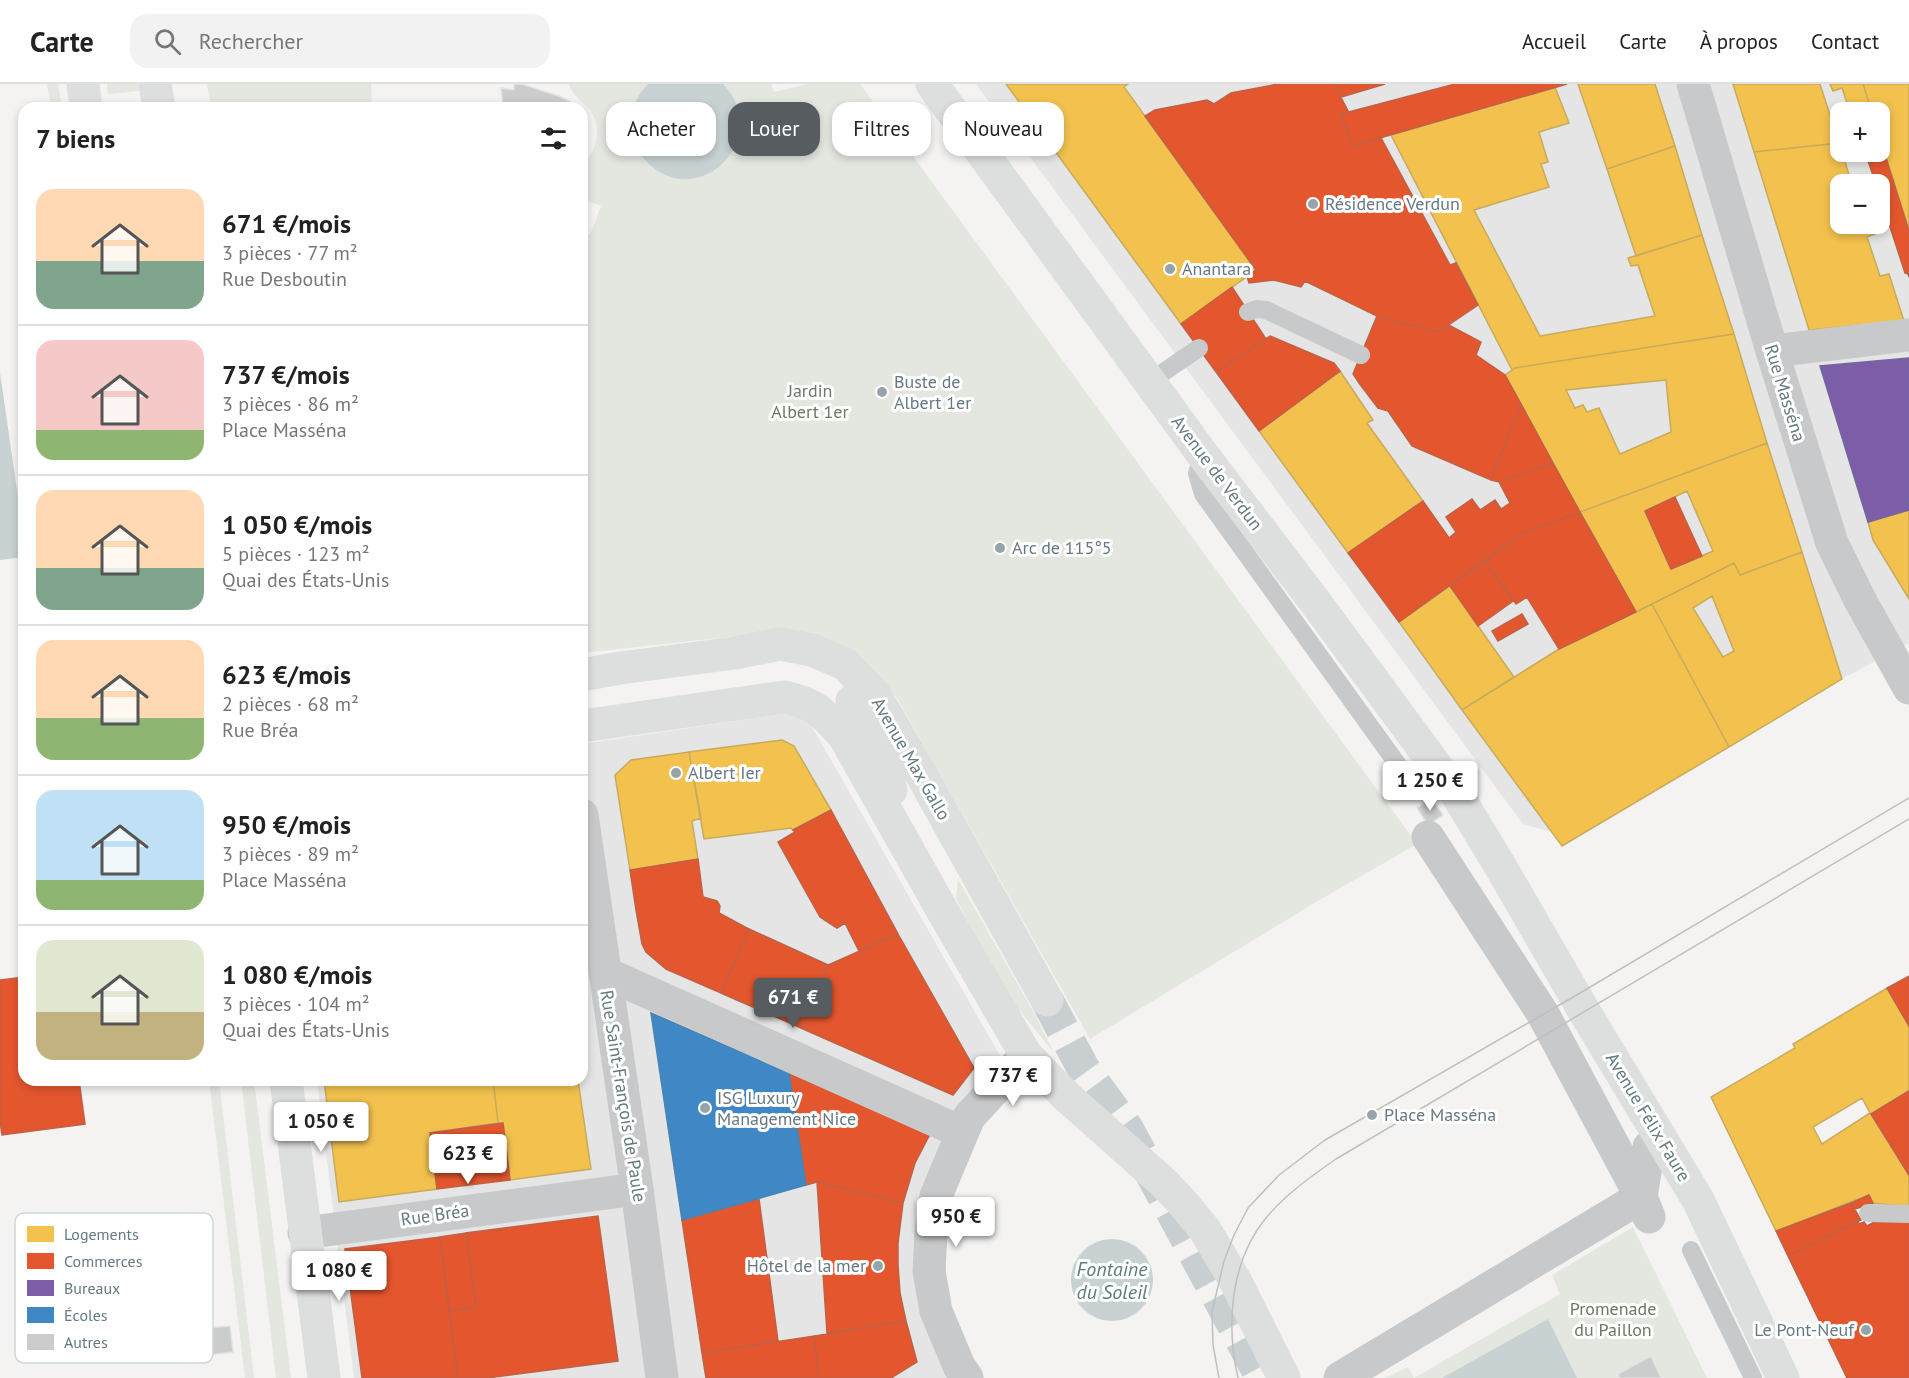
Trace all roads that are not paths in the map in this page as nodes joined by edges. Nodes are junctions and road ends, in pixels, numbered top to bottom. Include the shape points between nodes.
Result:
1 (82, 84) edge
2 (155, 84) edge
3 (932, 84) edge
4 (1693, 84) edge
5 (85, 102) edge
6 (158, 102) edge
7 (1248, 312) dead end
8 (1909, 335) edge
9 (1199, 348) dead end
10 (1772, 351) junction
11 (1361, 355) dead end
12 (1149, 382) junction
13 (1203, 455) junction
14 (735, 653) junction
15 (588, 678) edge
16 (1909, 688) edge
17 (588, 725) edge
18 (1416, 790) dead end
19 (1428, 837) dead end
20 (1499, 864) joint
21 (917, 866) junction
22 (588, 901) edge
23 (590, 930) edge
24 (605, 973) junction
25 (1047, 1000) tunnel mouth
26 (1026, 1055) junction
27 (287, 1086) edge
28 (961, 1132) junction
29 (1649, 1147) dead end
30 (639, 1199) junction
31 (1645, 1207) junction
32 (1868, 1213) dead end
33 (1909, 1214) edge
34 (304, 1233) junction
35 (1691, 1250) dead end
36 (954, 1374) edge
37 (324, 1378) edge
38 (662, 1378) edge
39 (1284, 1378) edge
40 (1340, 1378) edge
41 (1754, 1378) edge
42 (1783, 1378) edge

1 - 5 main road
2 - 6 main road
3 - 12 main road, Avenue de Verdun
4 - 10 street, Rue Masséna
7 - 11 lane via 1266,310
8 - 10 street
9 - 12 lane
10 - 16 street, Rue Masséna via 1832,543
12 - 13 main road, Avenue de Verdun
13 - 18 lane via 1197,473 1203,494
13 - 20 main road, Avenue de Verdun via 1456,793
14 - 15 main road, Avenue Max Gallo
14 - 21 main road via 810,667 837,684 853,702 874,738
14 - 25 main road, Avenue Max Gallo via 780,645 812,650 845,664 875,695
17 - 21 main road via 766,698 804,702 822,712 844,736
19 - 31 street via 1543,1014
20 - 42 main road, Avenue Félix Faure via 1698,1200
21 - 26 main road
22 - 23 street, Rue Saint-François de Paule
23 - 24 street, Rue Saint-François de Paule
24 - 28 street
24 - 30 street, Rue Saint-François de Paule
26 - 28 street via 969,1117
26 - 39 main road via 1164,1183 1199,1223 1236,1282
27 - 34 main road
28 - 36 street via 936,1196 929,1271
29 - 31 street
30 - 34 street, Rue Bréa
30 - 38 street, Rue Saint-François de Paule
31 - 40 street
32 - 33 lane
34 - 37 main road
35 - 41 lane

